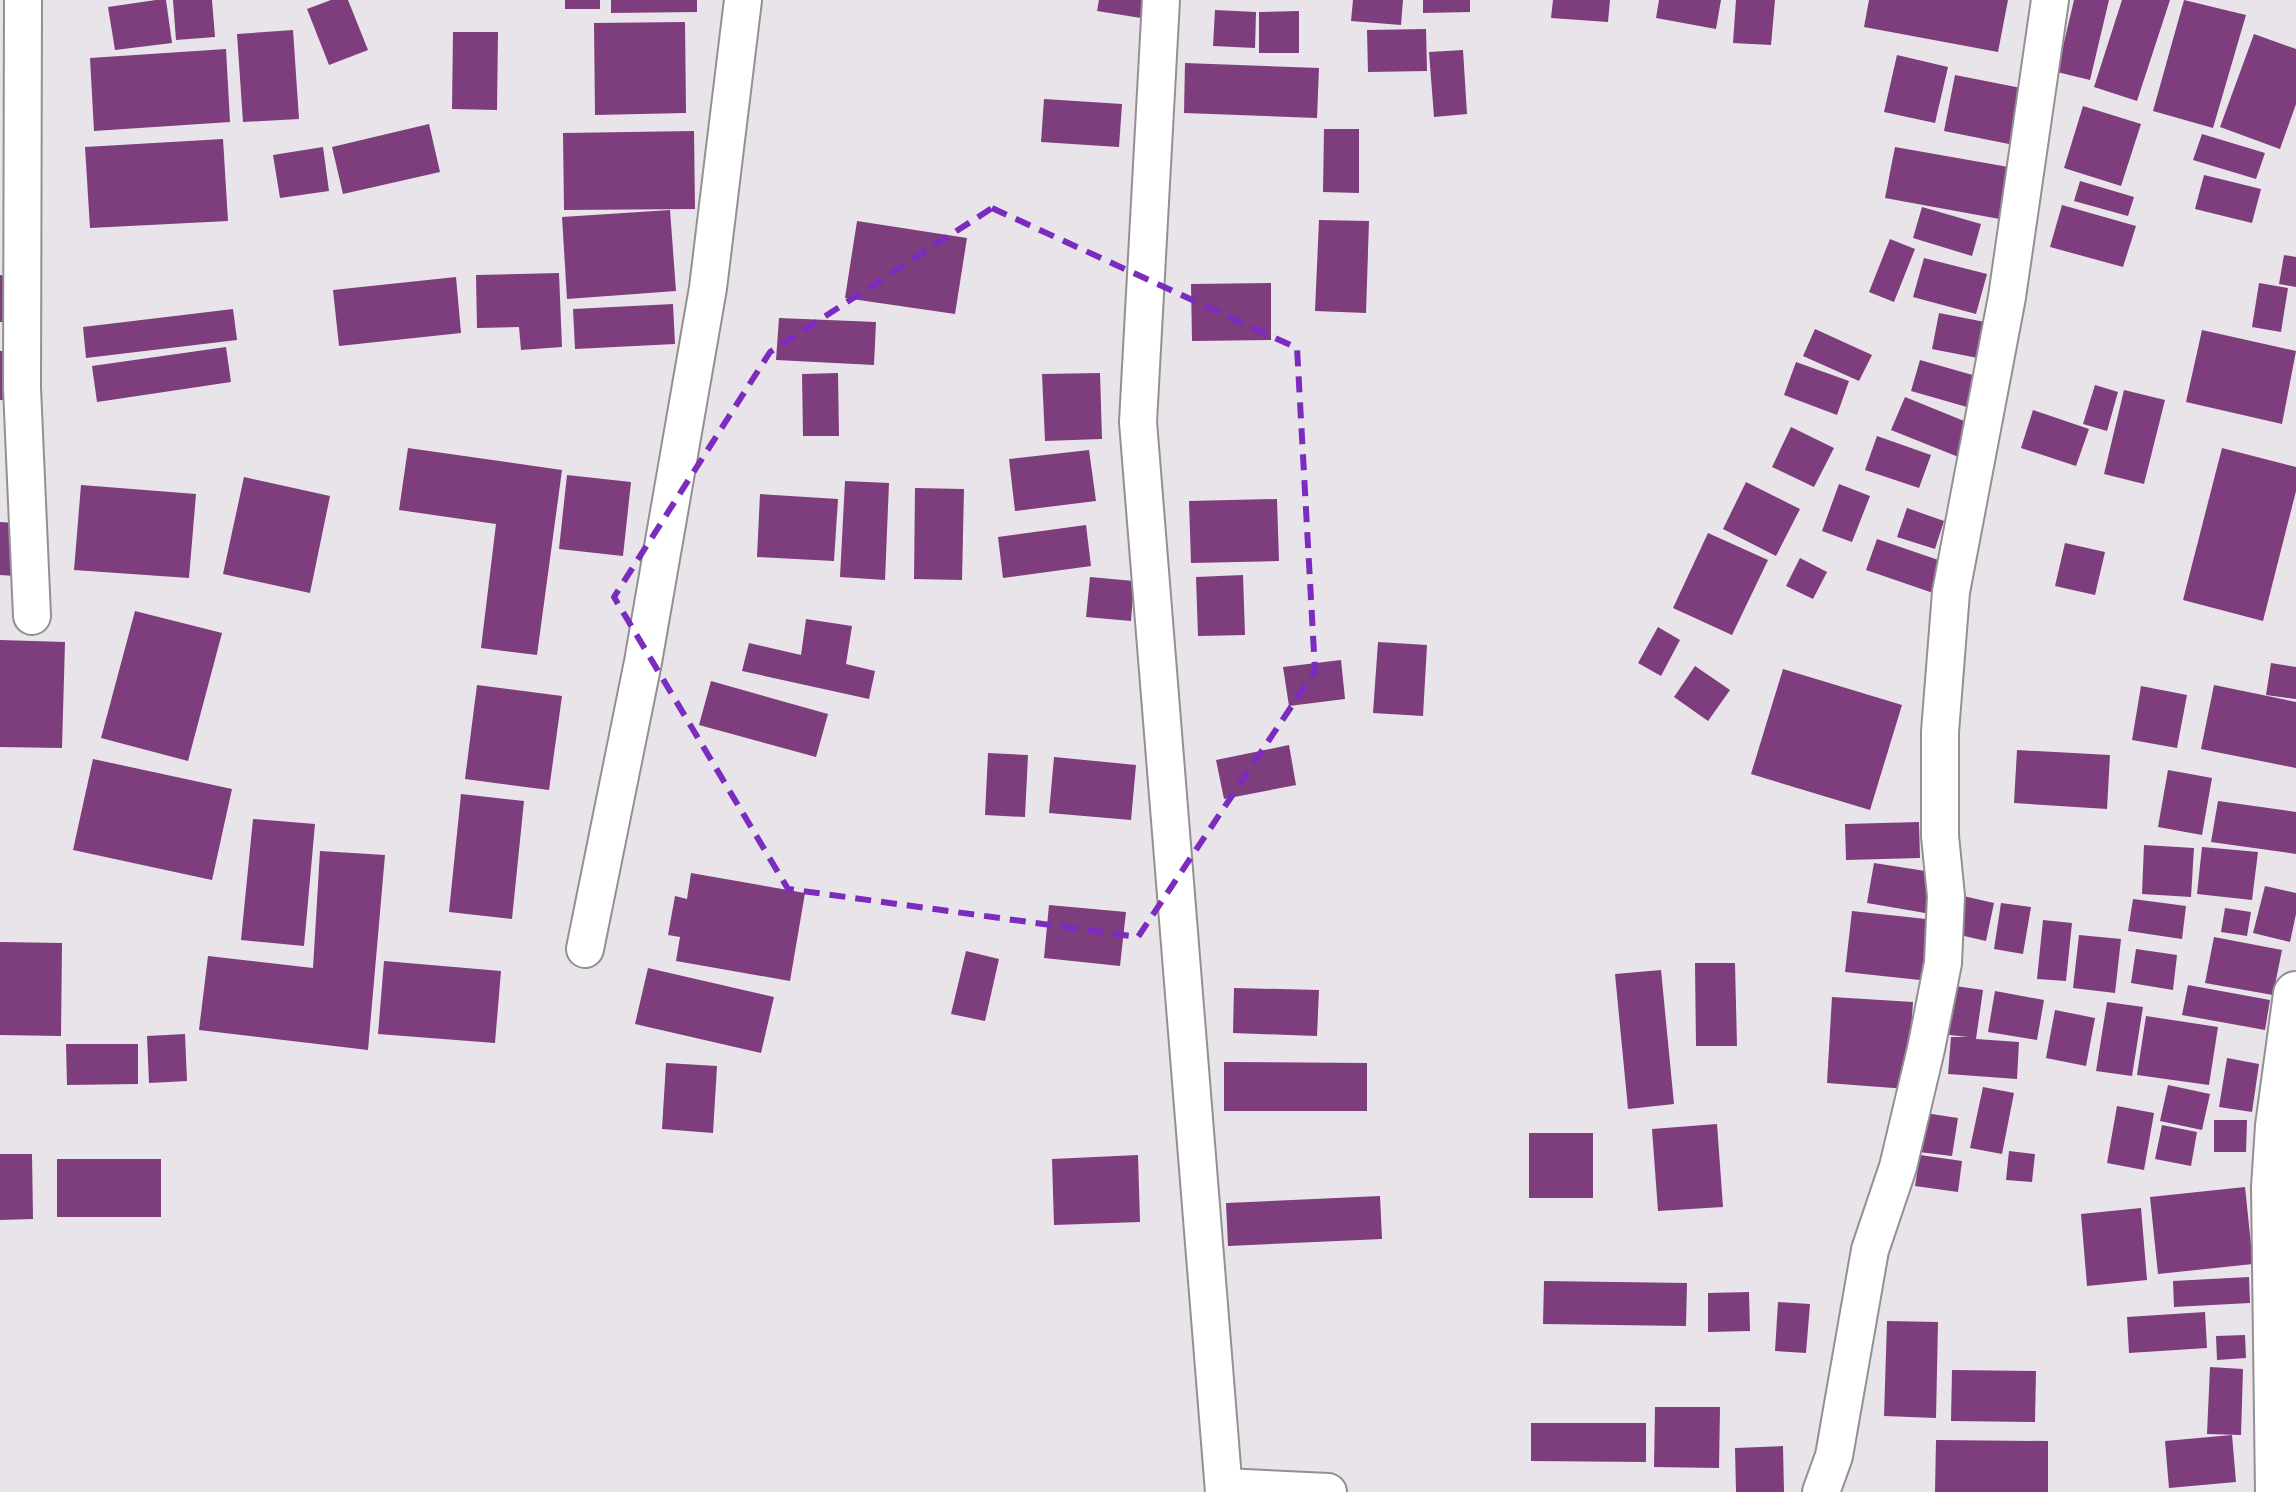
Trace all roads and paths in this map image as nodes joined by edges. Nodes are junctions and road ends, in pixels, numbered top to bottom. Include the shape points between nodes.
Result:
1 (23, 0) edge
2 (743, 0) edge
3 (1161, 0) edge
4 (2050, 0) edge
5 (32, 616) dead end
6 (585, 949) dead end
7 (2296, 994) edge
8 (1224, 1490) edge
9 (1328, 1492) edge
10 (1821, 1492) edge
11 (2278, 1492) edge

1 - 5 street via 22,388
2 - 6 street via 708,288 643,662
3 - 8 street via 1138,422
4 - 10 street via 2007,297 1951,592 1940,732 1943,963 1898,1167 1870,1250 1834,1456
7 - 11 highway via 2274,1187
8 - 9 street

